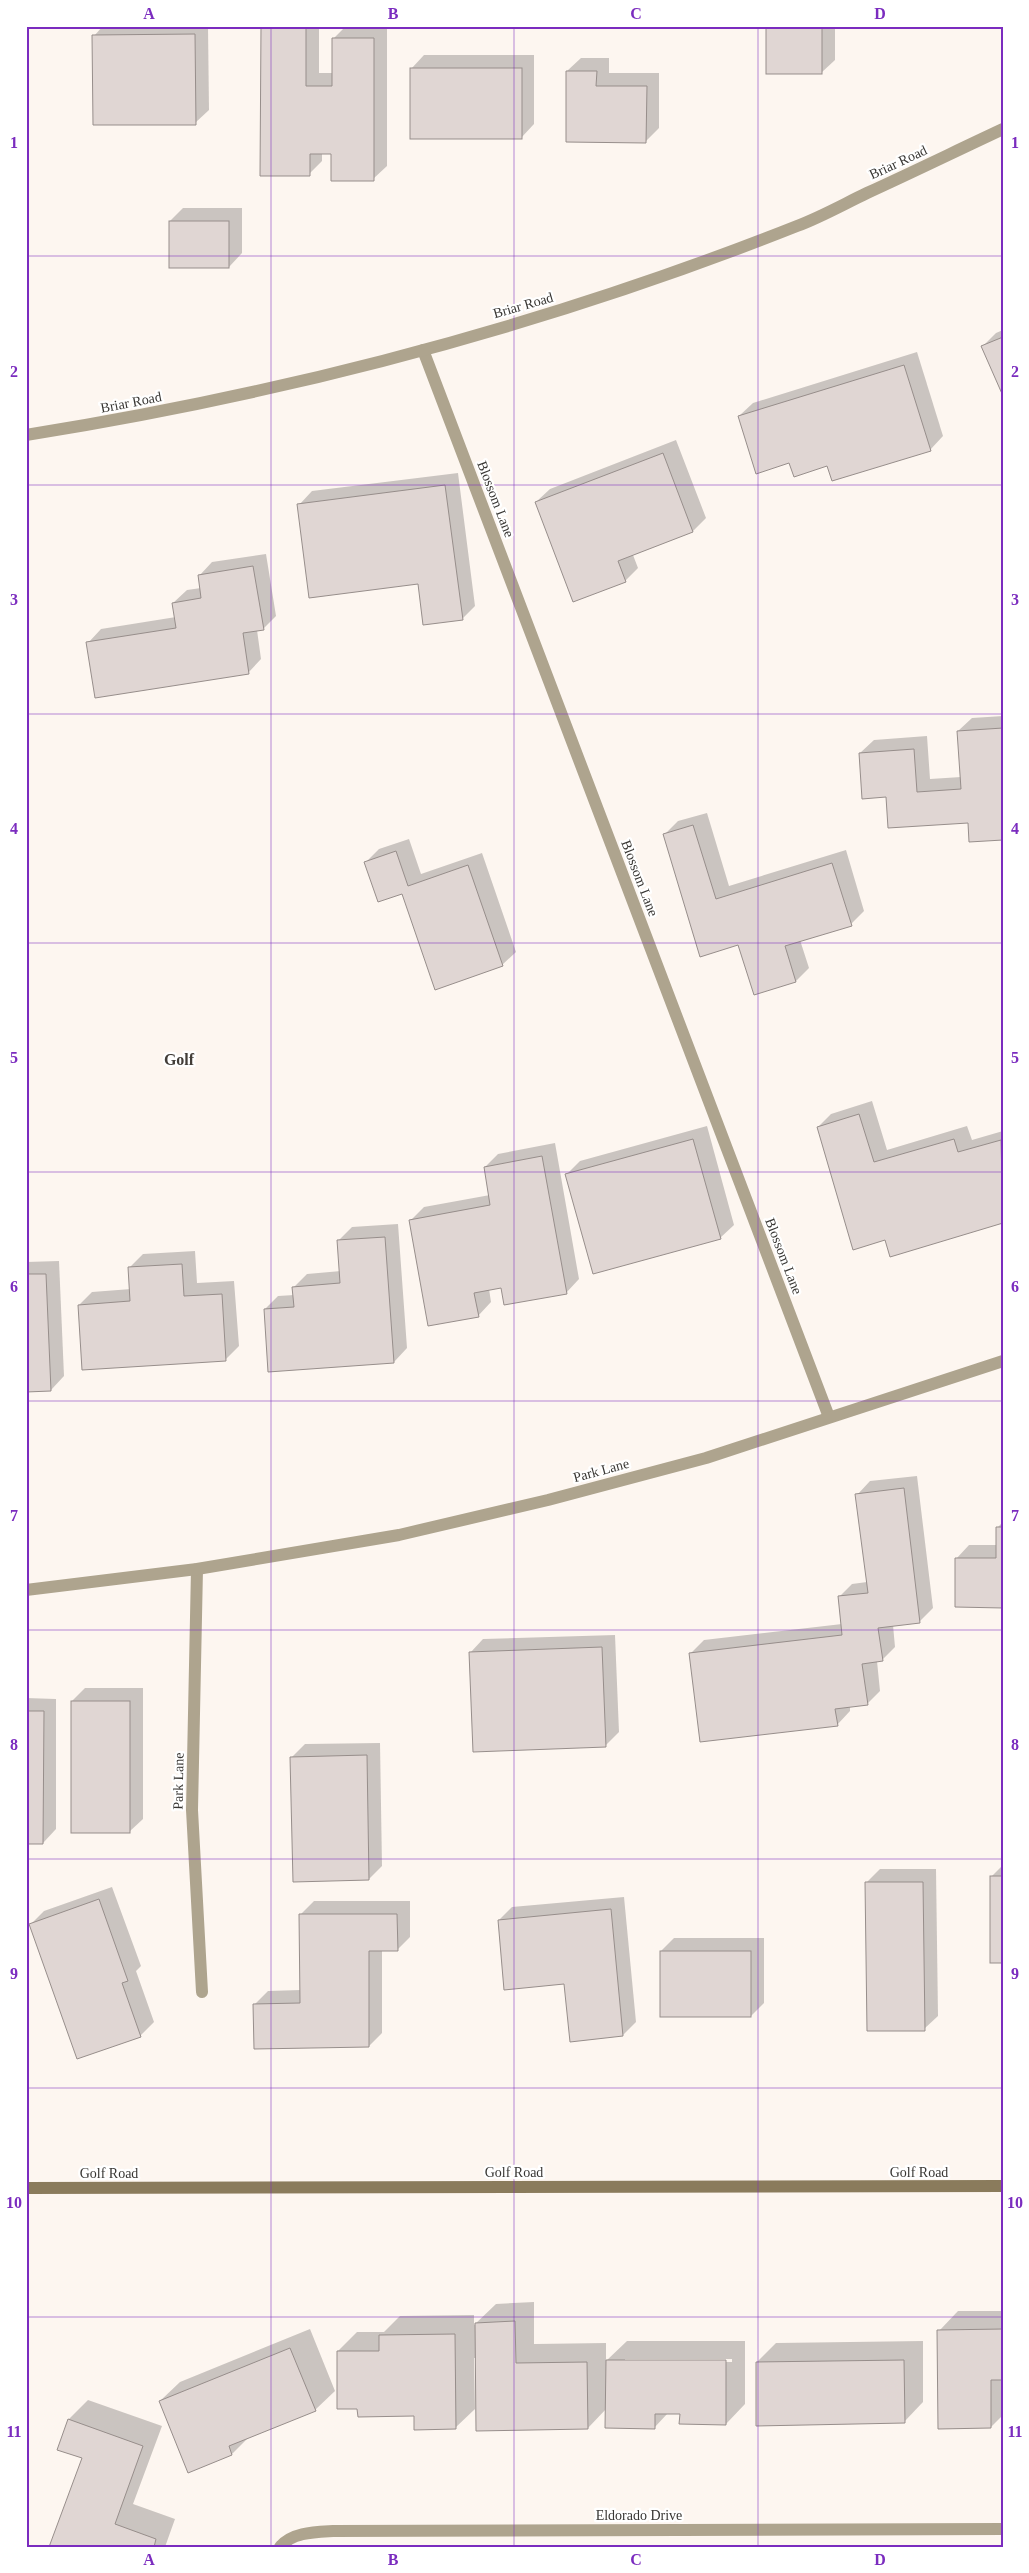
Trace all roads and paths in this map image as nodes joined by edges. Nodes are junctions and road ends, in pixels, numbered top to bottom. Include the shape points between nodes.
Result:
1 (1003, 129) edge
2 (423, 350) junction
3 (26, 435) edge
4 (1003, 1361) edge
5 (829, 1417) junction
6 (197, 1570) junction
7 (26, 1590) edge
8 (202, 1992) dead end
9 (1003, 2186) edge
10 (26, 2188) edge
11 (1003, 2528) edge
12 (280, 2547) edge

1 - 2 street, Briar Road via 800,225 602,298
2 - 3 street, Briar Road via 230,397
2 - 5 street, Blossom Lane
4 - 5 street, Park Lane
5 - 6 street, Park Lane via 706,1458 548,1500 399,1535
6 - 7 street, Park Lane
6 - 8 street, Park Lane via 192,1810
9 - 10 main road, Golf Road
11 - 12 street, Eldorado Drive via 333,2531 307,2533 284,2542

